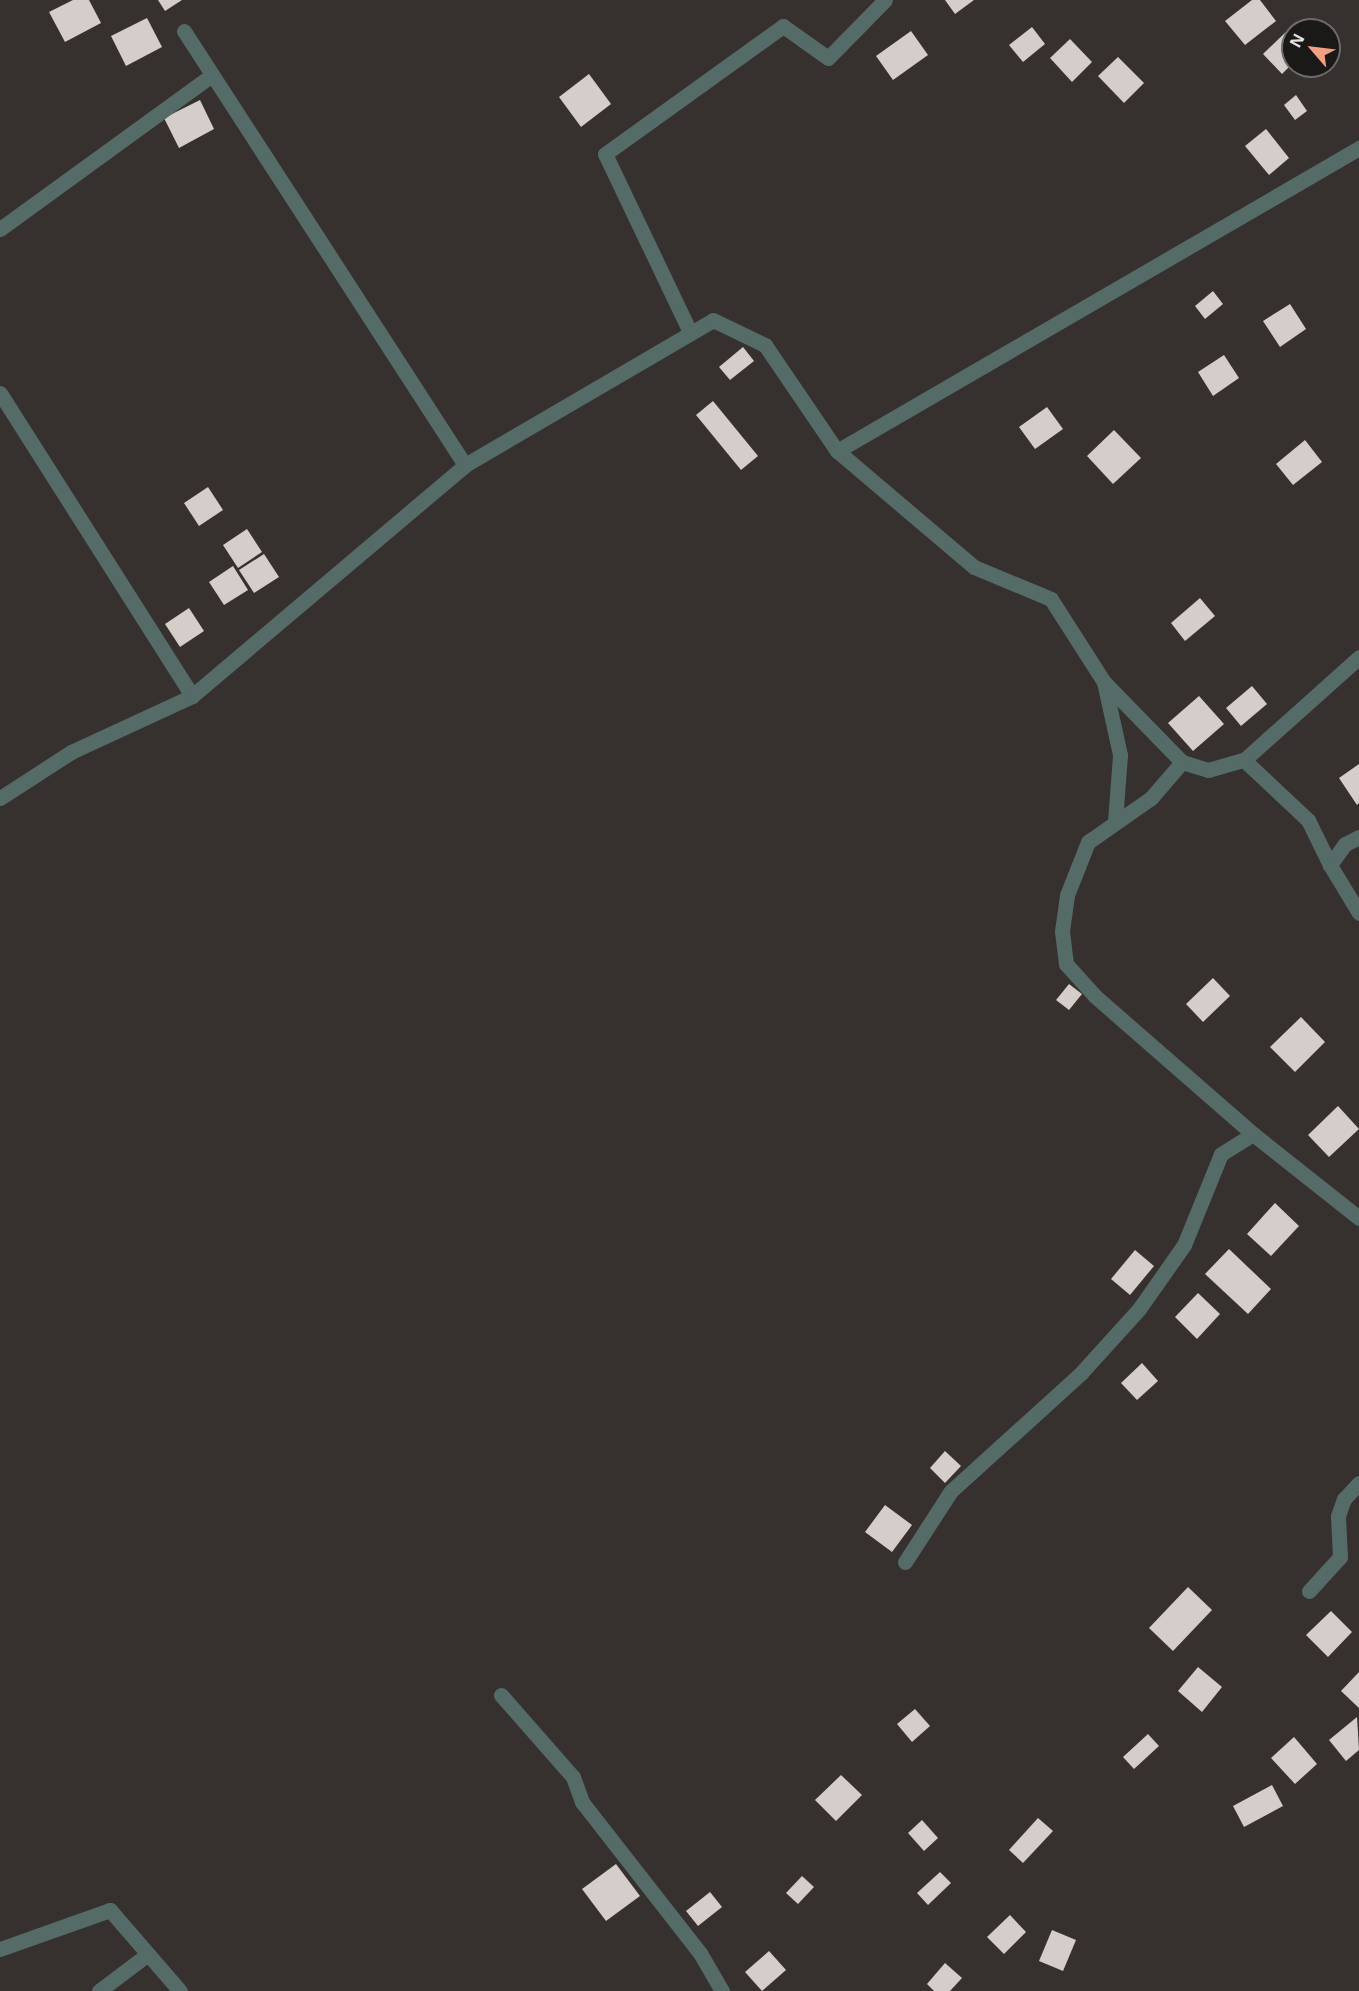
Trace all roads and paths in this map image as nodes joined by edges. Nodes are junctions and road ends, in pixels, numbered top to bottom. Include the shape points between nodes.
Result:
1 (885, 0) edge
2 (184, 31) dead end
3 (212, 75) junction
4 (1359, 148) edge
5 (0, 229) edge
6 (690, 332) junction
7 (0, 393) edge
8 (837, 451) junction
9 (465, 465) junction
10 (1359, 657) edge
11 (1104, 682) junction
12 (192, 696) junction
13 (1244, 760) junction
14 (1182, 762) junction
15 (0, 798) edge
16 (1115, 822) junction
17 (1359, 837) edge
18 (1329, 865) junction
19 (1359, 913) edge
20 (1253, 1134) junction
21 (1359, 1218) edge
22 (1359, 1483) edge
23 (906, 1562) dead end
24 (1309, 1591) dead end
25 (501, 1695) dead end
26 (0, 1949) edge
27 (148, 1954) junction
28 (99, 1991) edge
29 (180, 1991) edge
30 (722, 1991) edge

1 - 6 street via 828,58 783,26 605,154
2 - 3 street
3 - 5 street
3 - 9 street
4 - 8 street
6 - 8 street via 713,320 765,345
6 - 9 street
7 - 12 street
8 - 11 street via 974,567 1051,599
9 - 12 street
10 - 13 street
11 - 14 street
11 - 16 street via 1120,755
12 - 15 street via 71,752
13 - 14 street via 1208,770
13 - 18 street via 1308,820
14 - 16 street via 1151,798
16 - 20 street via 1088,842 1067,895 1062,931 1066,964 1095,996
17 - 18 street via 1345,844
18 - 19 street
20 - 21 street
20 - 23 street via 1221,1154 1184,1245 1139,1309 1081,1373 951,1491
22 - 24 street via 1344,1499 1338,1516 1340,1557
25 - 30 street via 573,1777 582,1802 700,1953
26 - 27 street via 110,1910
27 - 28 street
27 - 29 street

